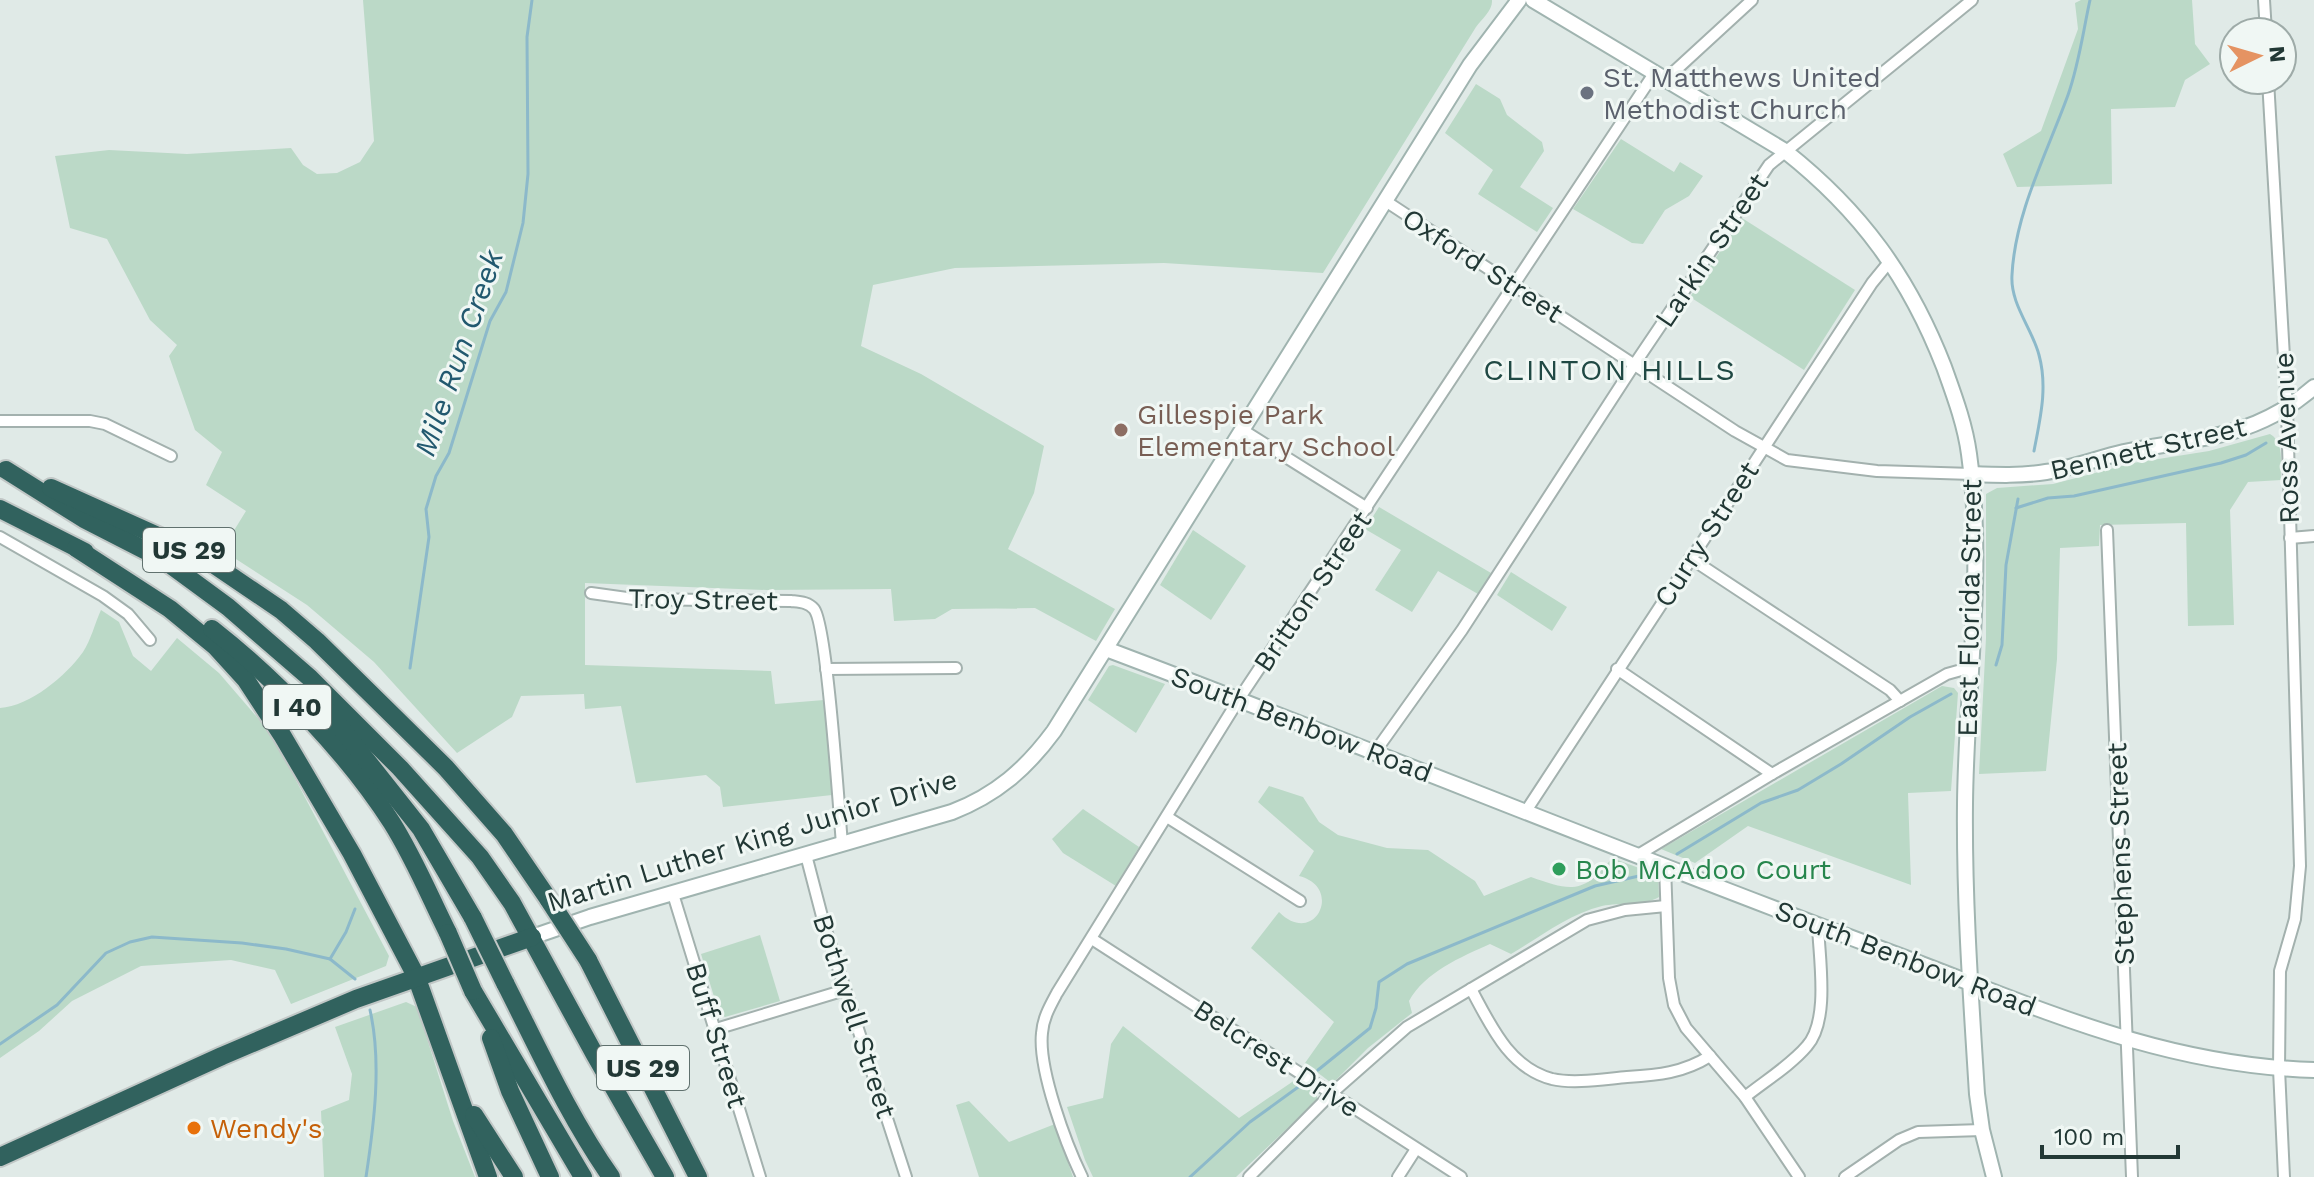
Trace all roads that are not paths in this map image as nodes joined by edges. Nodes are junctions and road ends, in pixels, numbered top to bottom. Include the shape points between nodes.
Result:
1 (1519, 0) edge
2 (1533, 0) edge
3 (1752, 0) edge
4 (1972, 0) edge
5 (1660, 76) junction
6 (2269, 96) edge
7 (1785, 151) junction
8 (1387, 202) junction
9 (1890, 261) junction
10 (1513, 284) junction
11 (1634, 365) junction
12 (2314, 387) edge
13 (2287, 409) junction
14 (0, 421) edge
15 (1241, 429) junction
16 (1762, 448) junction
17 (171, 456) dead end
18 (3, 468) edge
19 (1972, 474) junction
20 (1367, 508) junction
21 (0, 509) edge
22 (2107, 530) dead end
23 (2314, 536) edge
24 (0, 537) edge
25 (2290, 538) junction
26 (76, 548) junction
27 (1690, 558) junction
28 (591, 593) dead end
29 (150, 640) dead end
30 (275, 646) junction
31 (1106, 649) junction
32 (1972, 667) junction
33 (956, 668) dead end
34 (826, 669) junction
35 (1617, 669) junction
36 (1239, 699) junction
37 (1900, 701) junction
38 (1375, 752) junction
39 (1772, 774) junction
40 (1526, 811) junction
41 (1167, 817) junction
42 (842, 844) junction
43 (806, 855) junction
44 (1638, 855) junction
45 (1665, 866) junction
46 (673, 894) junction
47 (1300, 901) dead end
48 (1666, 906) junction
49 (1818, 925) junction
50 (532, 937) junction
51 (1092, 939) junction
52 (416, 976) junction
53 (1971, 983) junction
54 (1471, 989) junction
55 (845, 990) junction
56 (473, 991) junction
57 (716, 1029) junction
58 (2127, 1040) junction
59 (1710, 1056) junction
60 (2279, 1069) junction
61 (2314, 1070) edge
62 (453, 1078) junction
63 (1332, 1093) junction
64 (1745, 1097) junction
65 (1982, 1130) junction
66 (1416, 1149) junction
67 (0, 1157) edge
68 (488, 1177) edge
69 (514, 1177) edge
70 (550, 1177) edge
71 (583, 1177) edge
72 (611, 1177) edge
73 (665, 1177) edge
74 (698, 1177) edge
75 (760, 1177) edge
76 (906, 1177) edge
77 (1082, 1177) edge
78 (1249, 1177) edge
79 (1398, 1177) edge
80 (1461, 1177) edge
81 (1799, 1177) edge
82 (1845, 1177) edge
83 (1994, 1177) edge
84 (2132, 1177) edge
85 (2284, 1177) edge

1 - 8 main road, Martin Luther King Junior Drive via 1470,65
2 - 5 main road, East Florida Street
3 - 5 street, Britton Street
4 - 7 street, Larkin Street
5 - 7 main road, East Florida Street
5 - 10 street, Britton Street
6 - 13 street, Ross Avenue
7 - 9 main road, East Florida Street via 1841,199
7 - 11 street, Larkin Street via 1744,200
8 - 10 street, Oxford Street
8 - 15 main road, Martin Luther King Junior Drive
9 - 16 street, Curry Street
9 - 19 main road, East Florida Street via 1924,318 1948,379 1966,433
10 - 11 street, Oxford Street
10 - 20 street, Britton Street
11 - 16 street, Oxford Street
11 - 38 street, Larkin Street via 1462,630
12 - 13 main road, Bennett Street
13 - 19 main road, Bennett Street via 2234,433 2053,471
13 - 25 street, Ross Avenue
14 - 17 street via 105,424
15 - 20 street
15 - 31 main road, Martin Luther King Junior Drive
16 - 19 street, Oxford Street via 1810,464
16 - 27 street, Curry Street
18 - 30 highway, I 40 via 164,560
18 - 74 highway, US 29, bridge via 200,555 281,610 446,768 504,834 588,960
19 - 32 main road, East Florida Street
20 - 36 street, Britton Street
21 - 26 highway, I 40
22 - 58 street, Stephens Street
23 - 25 street
24 - 29 street via 103,596
25 - 60 street, Ross Avenue via 2300,866 2295,919 2280,971
26 - 52 highway via 170,609 246,680 352,854
26 - 56 highway, I 40, bridge via 138,577 231,645 359,776 393,825
27 - 35 street, Curry Street
27 - 37 street
28 - 34 street, Troy Street via 806,603 820,619
30 - 50 highway via 344,710 480,857
30 - 72 highway, I 40, bridge via 414,818
31 - 36 main road, South Benbow Road
31 - 42 main road, Martin Luther King Junior Drive via 1041,748 1007,782 952,812
32 - 37 street via 1947,674
32 - 53 main road, East Florida Street via 1965,803
33 - 34 street
34 - 42 street
35 - 39 street
35 - 40 street, Curry Street
36 - 38 main road, South Benbow Road
36 - 41 street, Britton Street
37 - 39 street
38 - 40 main road, South Benbow Road
39 - 44 street
40 - 44 main road, South Benbow Road
41 - 47 street
41 - 51 street, Britton Street
42 - 43 main road, Martin Luther King Junior Drive
43 - 46 main road, Martin Luther King Junior Drive
43 - 55 street, Bothwell Street
44 - 45 main road, South Benbow Road
45 - 48 street
45 - 49 main road, South Benbow Road
46 - 50 main road, Martin Luther King Junior Drive
46 - 57 street, Buff Street
48 - 54 street via 1587,920
48 - 59 street via 1674,1005
49 - 53 main road, South Benbow Road
49 - 64 street via 1816,1033
50 - 52 highway, Martin Luther King Junior Drive
50 - 73 highway
51 - 63 street, Belcrest Drive
51 - 77 street, Britton Street via 1046,1014 1041,1052
52 - 62 highway
52 - 67 highway, Martin Luther King Junior Drive
53 - 58 main road, South Benbow Road
53 - 65 main road, East Florida Street
54 - 59 street via 1503,1046 1553,1079 1667,1075
54 - 63 street via 1407,1027
55 - 57 street
55 - 76 street, Bothwell Street
56 - 70 highway via 510,1091
56 - 71 highway, I 40
57 - 75 street, Buff Street
58 - 60 main road, South Benbow Road
58 - 84 street, Stephens Street
59 - 64 street
60 - 61 main road, South Benbow Road
60 - 85 street, Ross Avenue
62 - 68 highway
62 - 69 highway
63 - 66 street, Belcrest Drive
63 - 78 street
64 - 81 street
65 - 82 street via 1918,1132
65 - 83 main road, East Florida Street
66 - 79 street
66 - 80 street, Belcrest Drive

